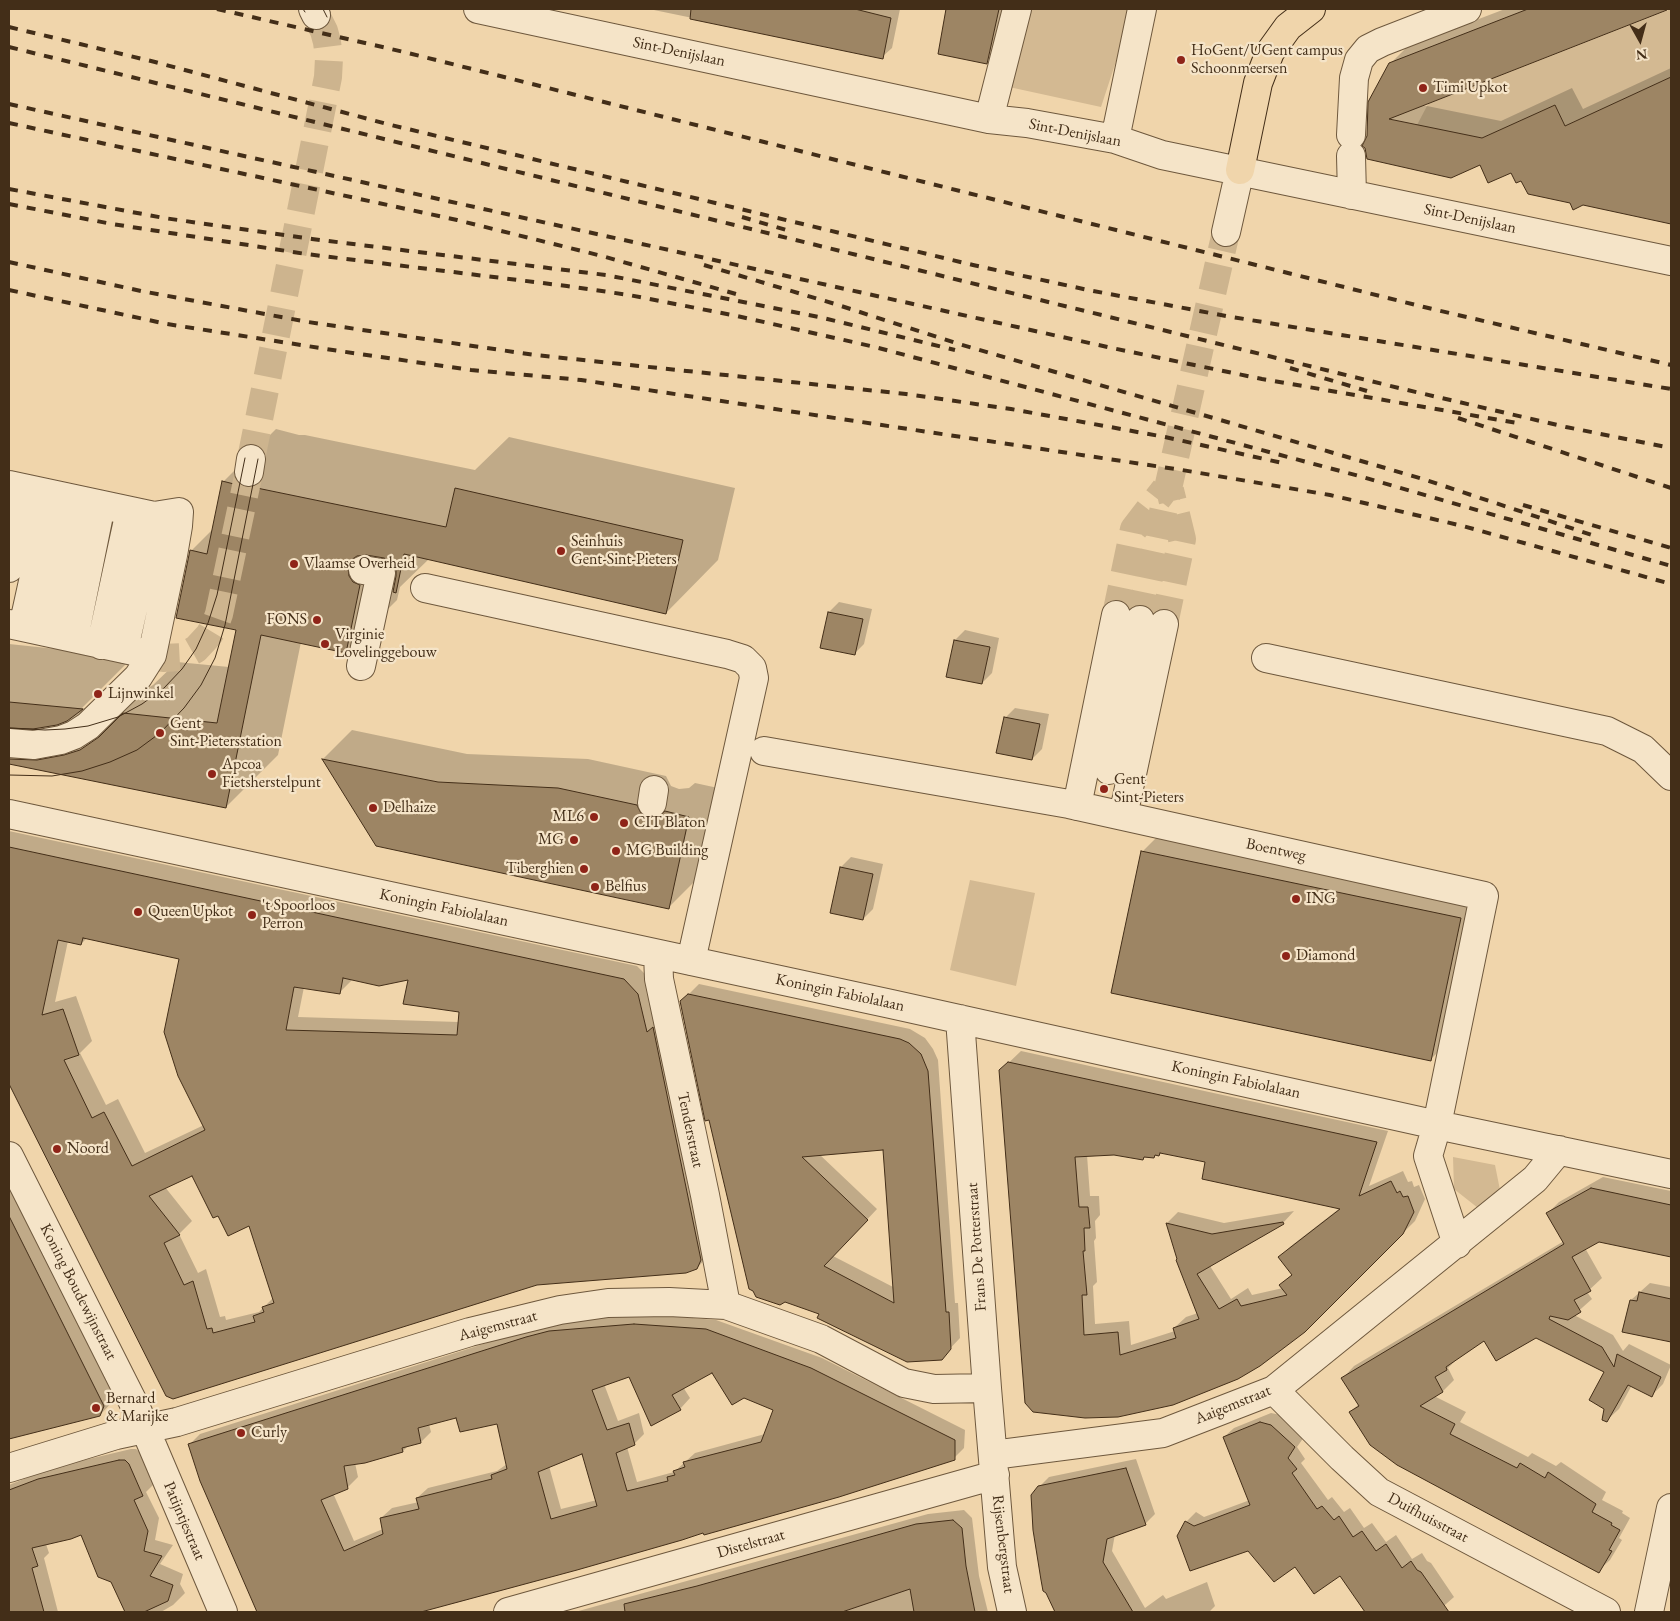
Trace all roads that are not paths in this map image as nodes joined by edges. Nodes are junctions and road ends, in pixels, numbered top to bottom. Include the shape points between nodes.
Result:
1 (479, 9) edge
2 (1017, 9) edge
3 (1142, 9) edge
4 (1311, 9) edge
5 (1467, 9) edge
6 (989, 119) junction
7 (1115, 139) junction
8 (1240, 170) junction
9 (1352, 195) junction
10 (1226, 232) tunnel mouth
11 (1671, 261) edge
12 (17, 487) edge
13 (77, 500) junction
14 (142, 513) junction
15 (11, 555) edge
16 (363, 570) dead end
17 (425, 588) dead end
18 (1140, 620) junction
19 (16, 626) edge
20 (61, 635) junction
21 (112, 647) junction
22 (152, 655) junction
23 (1266, 658) dead end
24 (361, 666) dead end
25 (9, 743) edge
26 (764, 751) dead end
27 (1109, 770) dead end
28 (1671, 776) edge
29 (1073, 805) junction
30 (9, 814) edge
31 (1122, 816) junction
32 (658, 954) junction
33 (691, 961) junction
34 (960, 1019) junction
35 (1437, 1125) junction
36 (1560, 1150) junction
37 (9, 1156) edge
38 (1671, 1174) edge
39 (1457, 1244) junction
40 (726, 1306) junction
41 (987, 1388) junction
42 (1274, 1390) junction
43 (145, 1429) junction
44 (994, 1465) junction
45 (9, 1468) edge
46 (1671, 1508) edge
47 (223, 1612) edge
48 (508, 1612) edge
49 (1012, 1612) edge
50 (1606, 1612) edge
51 (1649, 1612) edge

1 - 6 street, Sint-Denijslaan
2 - 6 street
3 - 7 street
4 - 8 main road via 1288,27 1270,52 1258,83
5 - 9 street via 1382,42 1368,49 1359,60 1354,78
6 - 7 street, Sint-Denijslaan
7 - 8 street, Sint-Denijslaan via 1162,155
8 - 9 street, Sint-Denijslaan
8 - 10 street
9 - 11 street, Sint-Denijslaan
12 - 13 street
12 - 15 street
13 - 14 street
13 - 19 street
13 - 20 street
14 - 21 street
14 - 22 street via 179,512
16 - 24 street via 381,573
17 - 33 street via 727,654 743,659 752,668 754,678
18 - 27 street
18 - 29 street
18 - 31 street
19 - 20 street
20 - 21 street
21 - 22 street
22 - 25 street via 138,677 88,726 74,735 34,745
23 - 28 street via 1607,731 1643,748
26 - 29 street, Boentweg
29 - 31 street, Boentweg
30 - 32 street, Koningin Fabiolalaan
31 - 35 street, Boentweg via 1484,896
32 - 33 street, Koningin Fabiolalaan
32 - 40 street, Tenderstraat via 659,978
33 - 34 street, Koningin Fabiolalaan
34 - 35 street, Koningin Fabiolalaan
34 - 41 street, Frans De Potterstraat
35 - 36 street, Koningin Fabiolalaan
35 - 39 street via 1428,1156
36 - 38 street, Koningin Fabiolalaan
36 - 39 street, Aaigemstraat via 1535,1179
37 - 43 street, Koning Boudewijnstraat
39 - 42 street, Aaigemstraat
40 - 41 street, Aaigemstraat via 821,1339 904,1383 934,1389
40 - 43 street, Aaigemstraat via 669,1302 608,1303 560,1310 470,1332
41 - 44 street, Frans De Potterstraat
42 - 44 street, Aaigemstraat via 1163,1433
42 - 50 street, Duifhuisstraat via 1379,1492
43 - 45 street, Aaigemstraat
43 - 47 street, Patijntjestraat
44 - 48 street, Distelstraat
44 - 49 street, Rijsenbergstraat via 1002,1566
46 - 51 street

